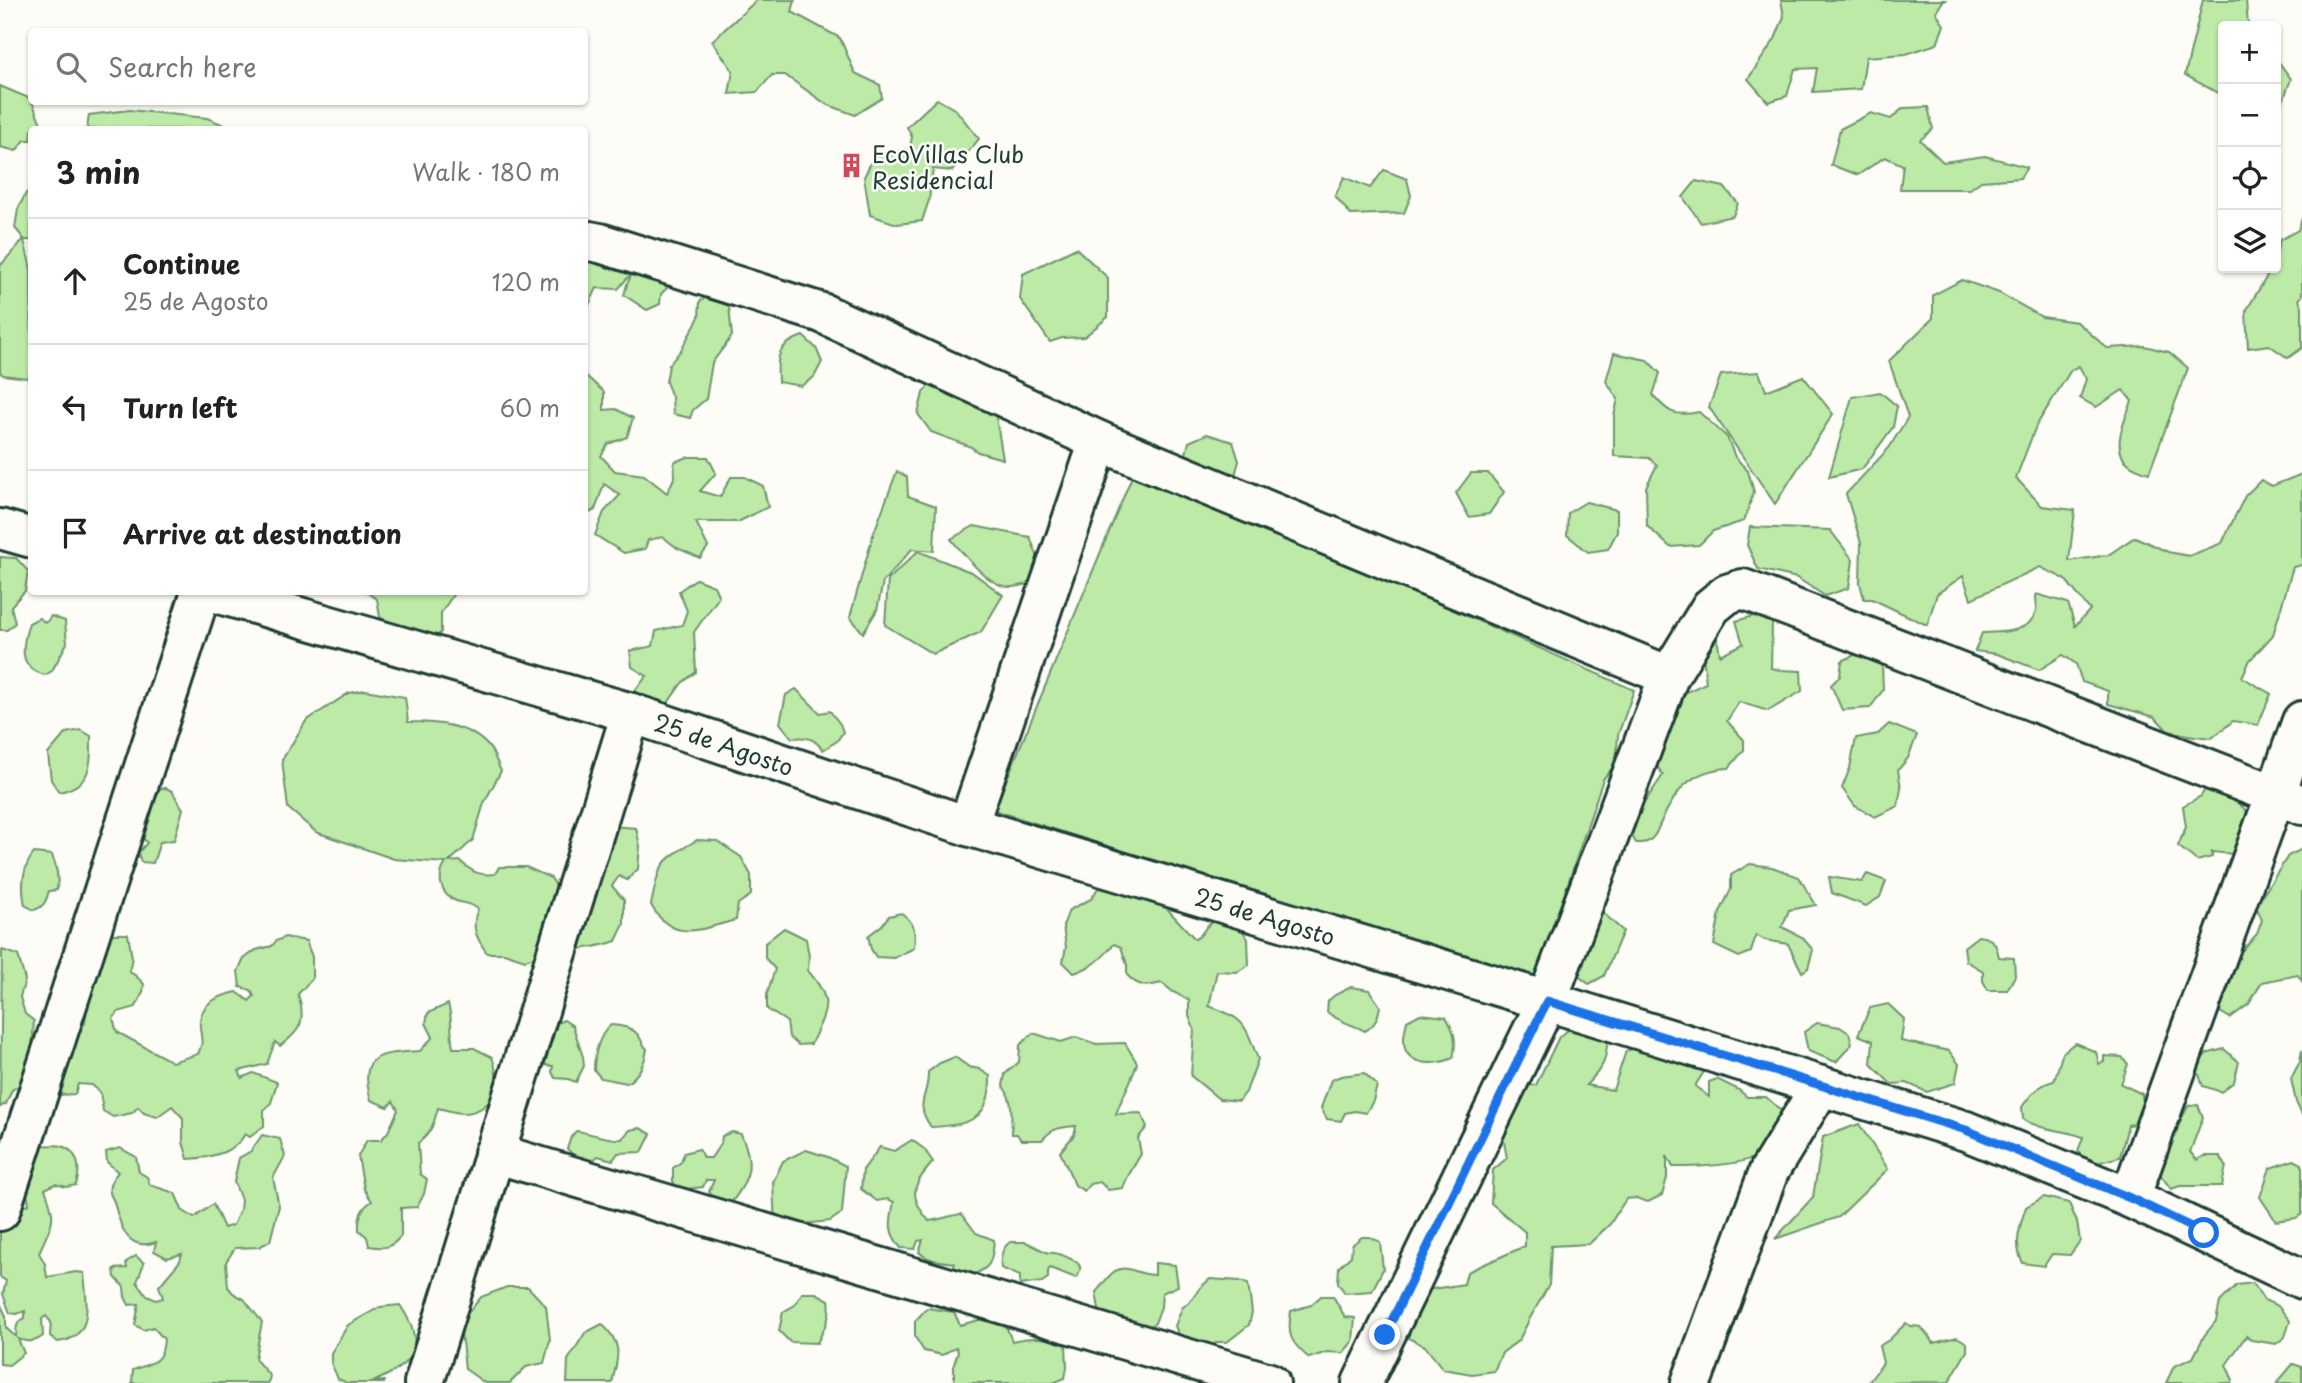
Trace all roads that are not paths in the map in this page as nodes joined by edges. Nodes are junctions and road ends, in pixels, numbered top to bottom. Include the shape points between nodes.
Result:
1 (588, 241) edge
2 (1099, 441) junction
3 (0, 529) edge
4 (28, 537) edge
5 (200, 595) edge
6 (223, 595) edge
7 (1669, 676) junction
8 (631, 713) junction
9 (2302, 721) edge
10 (2289, 799) edge
11 (968, 826) junction
12 (1547, 1001) junction
13 (1821, 1086) junction
14 (494, 1153) junction
15 (2130, 1198) junction
16 (0, 1212) edge
17 (2302, 1279) edge
18 (424, 1383) edge
19 (1270, 1383) edge
20 (1362, 1383) edge
21 (1691, 1383) edge

1 - 2 street via 822,313
2 - 7 street
2 - 11 street
3 - 4 street
5 - 16 street
6 - 8 street, 25 de Agosto
7 - 10 street via 1711,607 1743,589
7 - 12 street
8 - 11 street, 25 de Agosto
8 - 14 street
9 - 10 street
10 - 15 street
11 - 12 street, 25 de Agosto
12 - 13 street, 25 de Agosto
12 - 20 street
13 - 15 street, 25 de Agosto via 1966,1130
13 - 21 street via 1769,1171
14 - 18 street
14 - 19 street
15 - 17 street, 25 de Agosto

